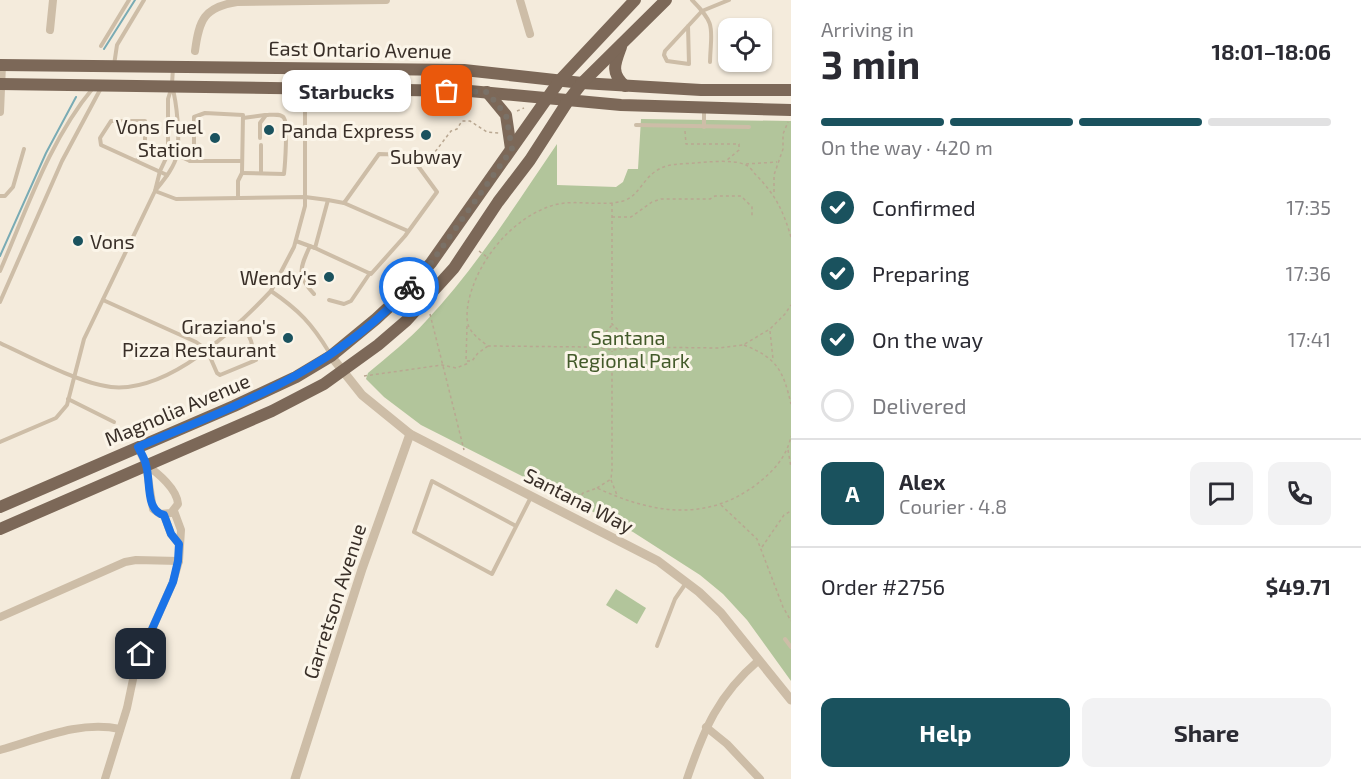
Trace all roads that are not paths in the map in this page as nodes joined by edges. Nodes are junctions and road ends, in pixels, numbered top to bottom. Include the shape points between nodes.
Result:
1 (53, 0) edge
2 (129, 0) edge
3 (144, 0) edge
4 (386, 0) edge
5 (635, 0) edge
6 (666, 0) edge
7 (693, 0) edge
8 (729, 0) edge
9 (523, 1) edge
10 (702, 11) junction
11 (688, 26) junction
12 (50, 30) dead end
13 (530, 34) dead end
14 (623, 41) junction
15 (101, 46) dead end
16 (195, 51) dead end
17 (710, 62) dead end
18 (1, 65) edge
19 (114, 66) junction
20 (173, 67) junction
21 (560, 80) junction
22 (582, 83) junction
23 (1, 84) edge
24 (99, 85) junction
25 (172, 86) junction
26 (625, 86) junction
27 (306, 88) junction
28 (791, 90) edge
29 (487, 92) junction
30 (547, 98) junction
31 (568, 101) junction
32 (704, 108) junction
33 (0, 112) edge
34 (790, 114) edge
35 (266, 115) junction
36 (243, 118) junction
37 (636, 125) dead end
38 (704, 127) junction
39 (749, 127) dead end
40 (260, 138) dead end
41 (261, 145) dead end
42 (24, 149) dead end
43 (512, 149) junction
44 (168, 154) junction
45 (177, 155) junction
46 (137, 160) junction
47 (190, 161) junction
48 (242, 161) junction
49 (160, 171) junction
50 (242, 173) junction
51 (261, 173) junction
52 (167, 175) junction
53 (155, 191) junction
54 (0, 196) edge
55 (238, 197) junction
56 (305, 197) junction
57 (328, 200) junction
58 (344, 203) junction
59 (408, 231) junction
60 (296, 241) junction
61 (313, 247) junction
62 (0, 271) edge
63 (370, 273) junction
64 (271, 291) junction
65 (314, 294) dead end
66 (103, 300) junction
67 (329, 300) dead end
68 (0, 302) edge
69 (242, 320) junction
70 (0, 344) edge
71 (207, 350) junction
72 (331, 356) junction
73 (343, 371) junction
74 (74, 376) junction
75 (69, 399) junction
76 (114, 422) dead end
77 (410, 434) junction
78 (0, 442) edge
79 (138, 447) junction
80 (147, 465) junction
81 (531, 496) junction
82 (0, 507) edge
83 (174, 511) junction
84 (164, 515) junction
85 (516, 526) junction
86 (0, 529) edge
87 (179, 544) junction
88 (178, 561) junction
89 (687, 583) junction
90 (0, 617) edge
91 (785, 639) dead end
92 (657, 646) dead end
93 (791, 648) edge
94 (759, 660) junction
95 (791, 700) edge
96 (706, 727) junction
97 (120, 729) junction
98 (0, 750) edge
99 (105, 779) edge
100 (295, 779) edge
101 (687, 779) edge
102 (760, 779) edge

1 - 12 street
2 - 15 lane
3 - 19 lane via 117,45
4 - 16 street via 224,4 203,18
5 - 21 main road, Magnolia Avenue
6 - 14 main road, Magnolia Avenue
7 - 10 lane
8 - 10 lane
9 - 13 street
10 - 11 lane
10 - 17 lane via 711,24
11 - 11 lane via 665,51 667,61 689,64
14 - 22 main road, Magnolia Avenue
14 - 26 main road via 614,62 619,81
18 - 19 main road, East Ontario Avenue
18 - 23 street
19 - 20 main road, East Ontario Avenue
20 - 21 main road, East Ontario Avenue via 464,69
20 - 25 lane
21 - 22 main road, East Ontario Avenue
21 - 30 main road, Magnolia Avenue
22 - 26 main road, East Ontario Avenue
22 - 31 main road, Magnolia Avenue
23 - 24 main road, East Ontario Avenue
23 - 33 street
24 - 25 main road, East Ontario Avenue
24 - 62 lane via 80,104 64,129
24 - 68 lane
25 - 27 main road, East Ontario Avenue
25 - 44 lane via 168,99
25 - 45 lane via 176,99
26 - 28 main road, East Ontario Avenue
27 - 29 main road, East Ontario Avenue
27 - 56 lane
29 - 30 main road, East Ontario Avenue
29 - 43 main road via 506,115
30 - 31 main road, East Ontario Avenue
30 - 43 main road, Magnolia Avenue
31 - 32 main road, East Ontario Avenue
31 - 73 main road, Magnolia Avenue via 454,268 406,321
32 - 34 main road, East Ontario Avenue
32 - 38 lane
35 - 36 lane
35 - 40 lane via 260,123
35 - 51 lane via 277,114 285,120 284,174
36 - 47 lane via 205,113 194,117 194,155
36 - 48 lane
37 - 38 lane
38 - 39 lane
41 - 51 lane
42 - 54 lane via 13,187
43 - 72 main road, Magnolia Avenue via 405,292
44 - 45 lane
44 - 49 lane
45 - 47 lane
45 - 52 lane
46 - 46 lane via 101,145 100,138 111,122 145,121 145,147
46 - 49 lane
47 - 48 lane
48 - 50 lane
49 - 52 lane
49 - 53 lane
50 - 51 lane
50 - 55 lane
52 - 53 lane
53 - 55 lane via 176,199
53 - 66 lane
55 - 56 lane
56 - 57 lane
56 - 60 lane
57 - 58 lane
57 - 61 lane
58 - 59 lane
58 - 59 lane via 379,154 410,155 437,192
59 - 63 lane
60 - 61 lane
60 - 64 lane
61 - 63 lane
61 - 65 lane via 300,273 302,282
63 - 67 lane via 351,301 344,304
64 - 69 lane
64 - 72 lane via 296,308
66 - 71 lane
66 - 74 lane via 84,339
69 - 71 lane
69 - 71 lane via 256,360 220,375
70 - 74 lane
71 - 74 lane via 158,379 135,386 109,387
72 - 73 street, Santana Way
72 - 79 main road, Magnolia Avenue via 268,391
73 - 77 street, Santana Way via 362,395
73 - 80 main road, Magnolia Avenue via 272,411
74 - 75 lane
75 - 76 lane
75 - 78 lane via 56,418
77 - 81 street, Santana Way
77 - 100 street, Garretson Avenue
79 - 80 street
79 - 82 main road, Magnolia Avenue
80 - 83 street via 176,495 178,504
80 - 84 street via 152,505
80 - 86 main road, Magnolia Avenue
81 - 85 lane
81 - 89 street, Santana Way via 658,561
83 - 84 street
83 - 87 street via 181,525
84 - 87 street
85 - 85 lane via 492,574 414,532 432,481
87 - 88 street
88 - 90 street via 125,562
88 - 97 street via 173,582 136,665
89 - 92 lane via 675,599
89 - 94 street, Santana Way via 721,613
91 - 93 lane
94 - 95 street, Santana Way
94 - 96 street via 738,679
96 - 101 street
96 - 102 street
97 - 98 street via 105,725 84,727
97 - 99 street

